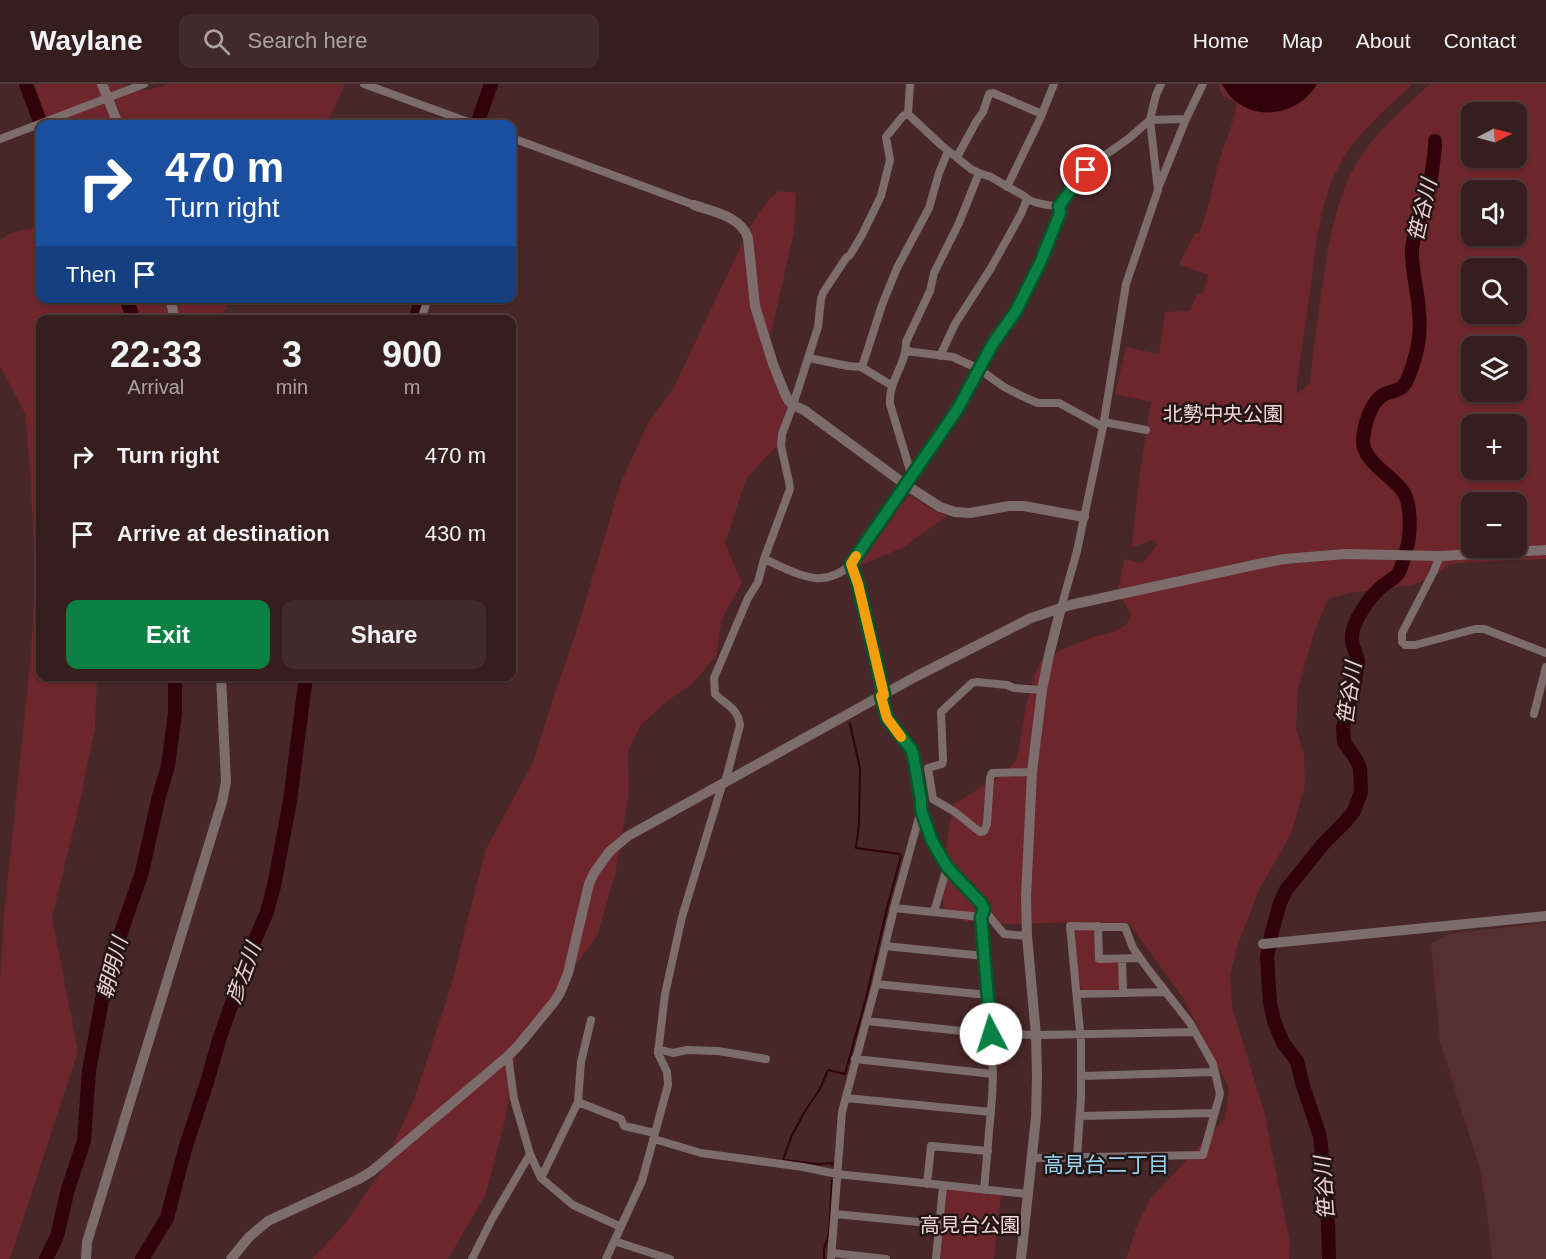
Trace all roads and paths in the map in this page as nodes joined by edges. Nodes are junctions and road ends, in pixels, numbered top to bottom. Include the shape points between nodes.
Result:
1 (102, 84) edge
2 (144, 84) edge
3 (364, 84) edge
4 (910, 84) edge
5 (1054, 84) edge
6 (1159, 84) edge
7 (1203, 84) edge
8 (102, 99) junction
9 (908, 114) junction
10 (1042, 114) junction
11 (1186, 119) junction
12 (48, 120) edge
13 (115, 120) edge
14 (462, 120) edge
15 (1150, 120) junction
16 (36, 125) edge
17 (0, 139) edge
18 (516, 139) edge
19 (948, 151) junction
20 (957, 157) junction
21 (979, 173) junction
22 (1007, 187) junction
23 (1158, 190) junction
24 (1027, 199) junction
25 (694, 205) joint
26 (1059, 206) junction
27 (906, 351) junction
28 (940, 356) junction
29 (809, 358) junction
30 (861, 367) junction
31 (979, 369) junction
32 (891, 385) junction
33 (793, 405) junction
34 (1103, 425) junction
35 (1146, 429) dead end
36 (909, 481) junction
37 (1084, 517) junction
38 (1546, 550) edge
39 (1440, 556) junction
40 (764, 559) junction
41 (851, 564) junction
42 (1061, 608) junction
43 (1546, 653) edge
44 (1546, 667) edge
45 (221, 681) edge
46 (1042, 690) junction
47 (882, 696) junction
48 (1534, 714) dead end
49 (1032, 772) junction
50 (724, 784) junction
51 (921, 810) junction
52 (947, 867) junction
53 (894, 908) junction
54 (934, 912) junction
55 (982, 914) junction
56 (1546, 916) edge
57 (1098, 926) junction
58 (1027, 936) junction
59 (1269, 943) dead end
60 (885, 946) junction
61 (984, 956) junction
62 (1140, 958) junction
63 (1122, 959) junction
64 (876, 984) junction
65 (1166, 992) junction
66 (1123, 993) junction
67 (1077, 994) junction
68 (988, 995) junction
69 (591, 1020) dead end
70 (866, 1022) junction
71 (1195, 1032) junction
72 (991, 1034) junction
73 (1036, 1035) junction
74 (1080, 1035) junction
75 (658, 1049) junction
76 (673, 1053) junction
77 (508, 1056) junction
78 (766, 1059) dead end
79 (855, 1059) junction
80 (667, 1072) junction
81 (1215, 1072) junction
82 (993, 1074) junction
83 (1081, 1076) junction
84 (846, 1098) junction
85 (578, 1102) junction
86 (991, 1112) junction
87 (1214, 1113) junction
88 (1080, 1116) junction
89 (654, 1136) junction
90 (988, 1151) junction
91 (530, 1155) junction
92 (1032, 1158) junction
93 (1077, 1158) junction
94 (837, 1174) junction
95 (541, 1178) junction
96 (927, 1184) junction
97 (943, 1186) junction
98 (984, 1190) junction
99 (1028, 1194) junction
100 (835, 1214) junction
101 (939, 1224) junction
102 (621, 1227) junction
103 (614, 1241) junction
104 (832, 1256) edge
105 (86, 1259) edge
106 (231, 1259) edge
107 (472, 1259) edge
108 (606, 1259) edge
109 (670, 1259) edge
110 (886, 1259) edge
111 (936, 1259) edge
112 (1022, 1259) edge

1 - 8 street
2 - 8 street
3 - 14 street
4 - 9 street
5 - 10 street
6 - 15 street
7 - 11 street
8 - 12 street
8 - 13 street
9 - 19 street
9 - 29 street via 886,137 890,160 881,196 862,235 823,293
10 - 20 street via 989,94
10 - 22 street
11 - 15 street
11 - 23 street
15 - 23 street
15 - 26 street via 1094,163
16 - 17 street
18 - 25 street
19 - 20 street
19 - 30 street via 929,208 882,305
20 - 21 street
21 - 22 street
21 - 27 street via 934,273 930,291 906,342
22 - 24 street
23 - 34 street via 1126,284
24 - 26 street
24 - 28 street
25 - 33 street via 737,222 746,232 757,314 784,394
26 - 31 street via 1060,213 1040,263
27 - 28 street
27 - 32 street
28 - 31 street via 953,357
29 - 30 street
29 - 33 street
30 - 32 street
31 - 34 street via 1026,398 1038,403 1059,403
31 - 36 street via 957,410
32 - 36 street via 890,404
33 - 36 street
33 - 40 street via 781,446 790,489
34 - 35 street
34 - 37 street
36 - 37 street via 933,503 955,512 1024,506
36 - 41 street
37 - 42 street
38 - 39 street
39 - 42 street via 1345,554 1284,559
39 - 43 street via 1402,633 1402,642 1415,645 1484,629
40 - 41 street via 816,579 842,573
40 - 50 street via 758,582 714,678 715,694 740,717
41 - 47 street
42 - 46 street
42 - 47 street via 1030,618
44 - 48 street
45 - 105 street via 226,782 222,802 87,1242
46 - 49 street
46 - 49 street via 972,683 941,712 943,761 928,768 933,799 981,832 987,824 992,773
47 - 50 street
47 - 51 street via 887,718 913,754
49 - 58 street
50 - 75 street via 682,917
50 - 77 street via 628,836 600,863 589,884 560,993
51 - 52 street
51 - 53 street
52 - 54 street
52 - 55 street via 981,903
53 - 54 street
53 - 60 street
54 - 55 street
55 - 58 street via 1004,934
55 - 61 street
56 - 59 street
57 - 62 street via 1125,927
57 - 63 street via 1099,959
57 - 67 street via 1070,926
58 - 73 street
60 - 61 street
60 - 64 street
61 - 68 street
62 - 63 street
62 - 65 street
63 - 66 street
64 - 68 street
64 - 70 street
65 - 66 street
65 - 71 street
66 - 67 street
67 - 74 street
68 - 72 street
69 - 85 street via 581,1062
70 - 72 street
70 - 79 street
71 - 74 street
71 - 81 street
72 - 73 street
72 - 82 street
73 - 74 street
73 - 92 street
74 - 83 street
75 - 76 street
75 - 80 street
76 - 78 street via 718,1050
76 - 80 street
77 - 91 street via 514,1099
77 - 106 street via 372,1171 268,1221
79 - 82 street
79 - 84 street
80 - 89 street via 668,1085
81 - 83 street
81 - 87 street via 1220,1094
82 - 86 street
83 - 88 street
84 - 86 street
84 - 94 street
85 - 89 street via 621,1119 624,1126
85 - 95 street
86 - 90 street
87 - 88 street
87 - 93 street via 1203,1155
88 - 93 street
89 - 94 street via 701,1153
89 - 102 street via 642,1181
90 - 96 street via 931,1146
90 - 98 street
91 - 95 street
91 - 107 street
92 - 93 street
92 - 99 street
94 - 96 street
94 - 100 street
95 - 102 street via 573,1205
96 - 97 street
97 - 98 street
97 - 101 street
98 - 99 street
99 - 112 street
100 - 101 street
100 - 104 street
101 - 111 street
102 - 103 street
103 - 108 street
103 - 109 street
104 - 110 street

